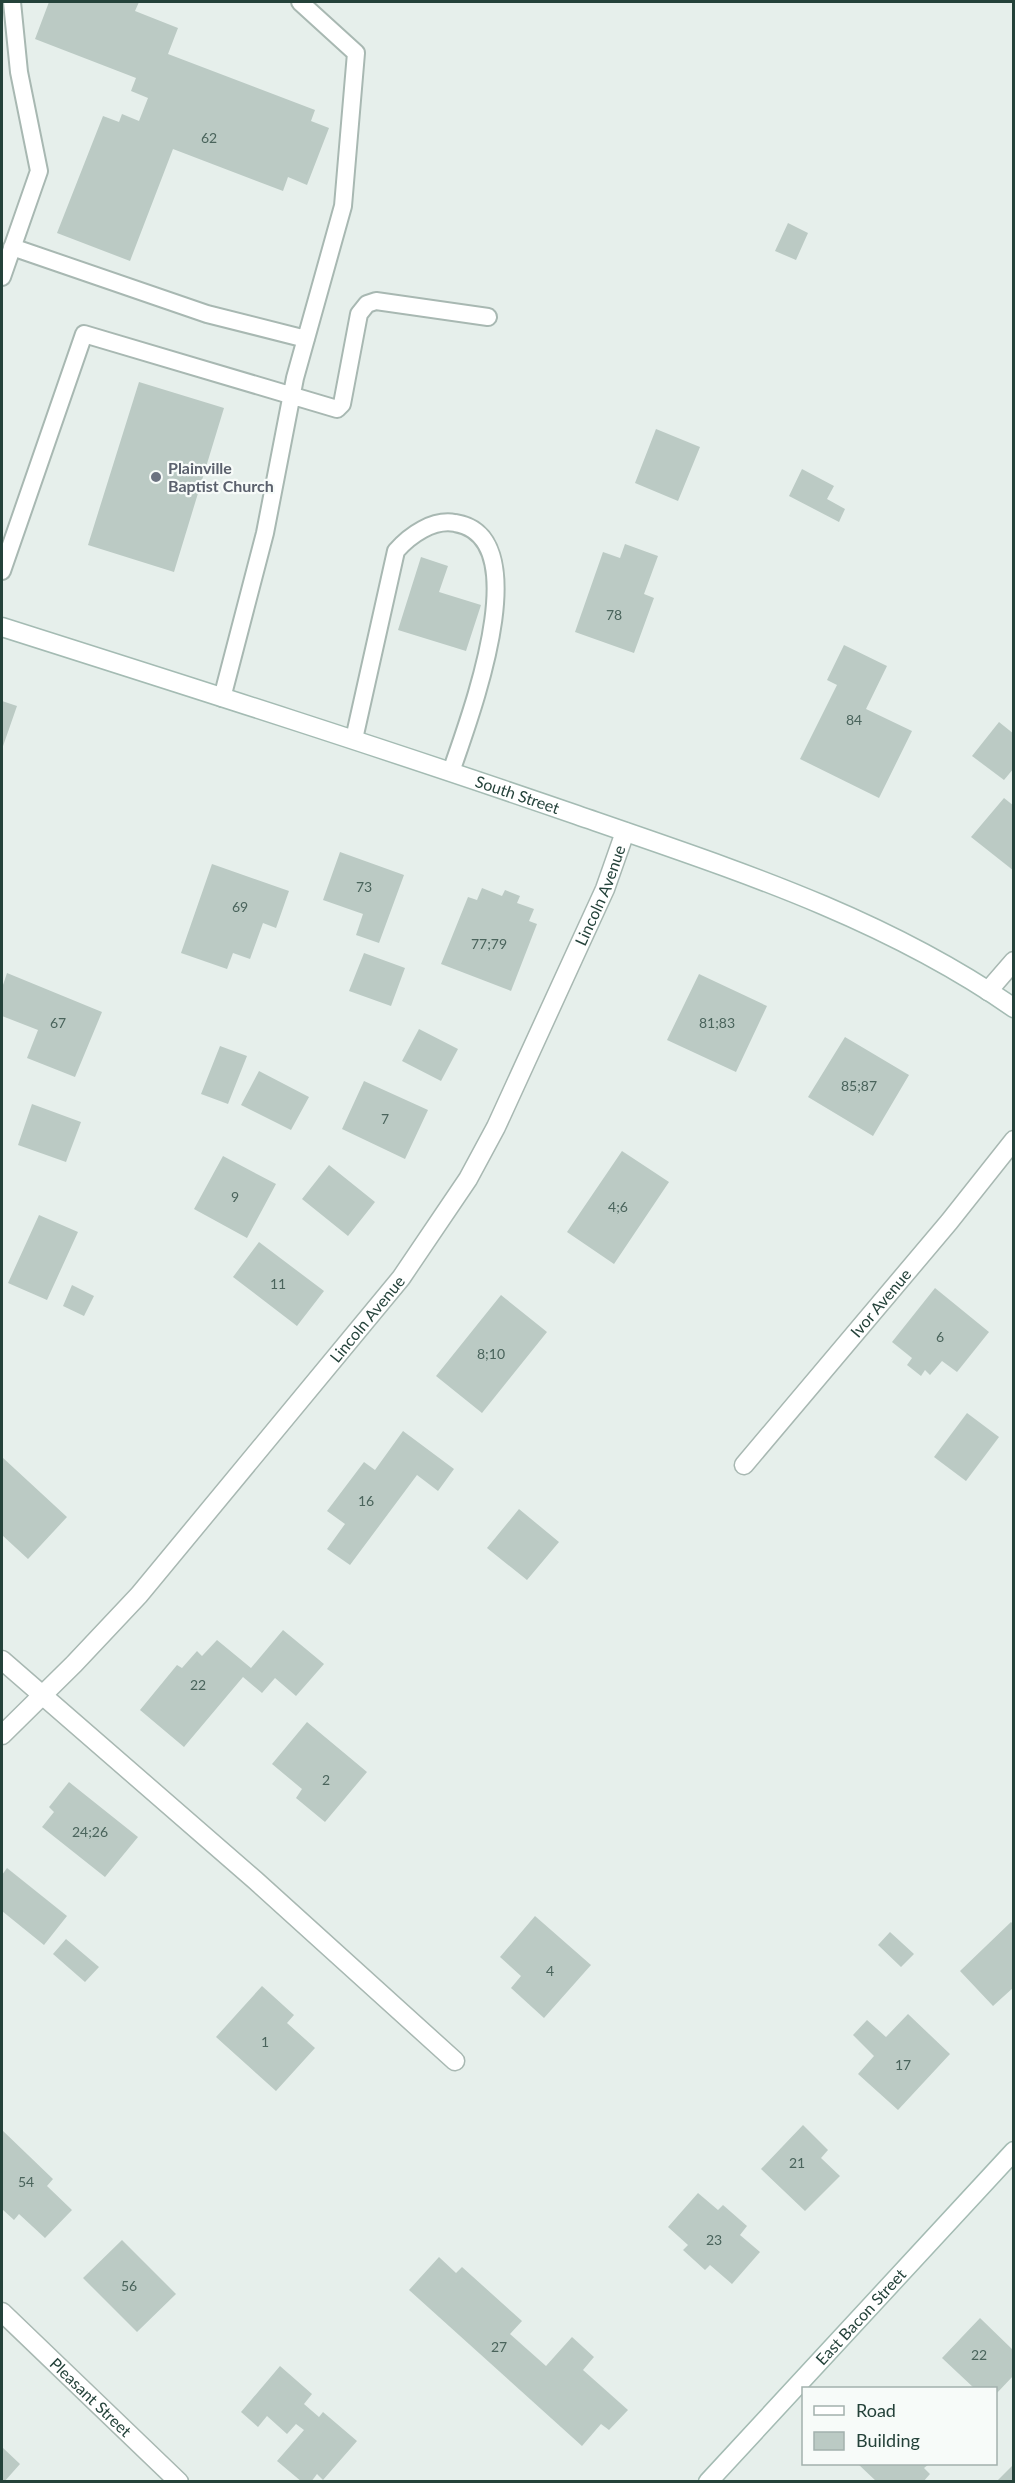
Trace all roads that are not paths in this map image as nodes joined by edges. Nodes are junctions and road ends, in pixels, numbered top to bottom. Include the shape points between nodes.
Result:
1 (12, 2) edge
2 (300, 2) edge
3 (10, 252) junction
4 (2, 277) edge
5 (488, 316) dead end
6 (306, 339) junction
7 (292, 397) junction
8 (2, 571) edge
9 (2, 627) edge
10 (222, 698) junction
11 (354, 739) junction
12 (451, 772) junction
13 (625, 832) junction
14 (1014, 961) edge
15 (988, 991) junction
16 (1014, 1008) edge
17 (1014, 1140) edge
18 (744, 1465) dead end
19 (2, 1660) edge
20 (42, 1694) junction
21 (2, 1735) edge
22 (455, 2061) dead end
23 (1014, 2151) edge
24 (2, 2312) edge
25 (179, 2481) edge
26 (708, 2481) edge

1 - 3 lane via 19,72 39,171
2 - 6 lane via 356,53 344,206
3 - 4 lane
3 - 6 lane via 207,314
5 - 7 lane via 376,301 367,304 359,314 342,405 337,409
6 - 7 lane
7 - 8 lane via 84,334
7 - 10 lane via 264,533
9 - 10 street, South Street
10 - 11 street, South Street
11 - 12 street, South Street
11 - 12 lane via 396,551 407,538 422,530 457,523 483,540 493,561 496,617 478,692
12 - 13 street, South Street
13 - 15 street, South Street via 767,882 886,932
13 - 20 street, Lincoln Avenue via 605,889 496,1127 435,1230 401,1278 139,1595
14 - 15 street
15 - 16 street, South Street
17 - 18 street, Ivor Avenue
19 - 20 street
20 - 21 street, Lincoln Avenue
20 - 22 street
23 - 26 street, East Bacon Street
24 - 25 street, Pleasant Street

